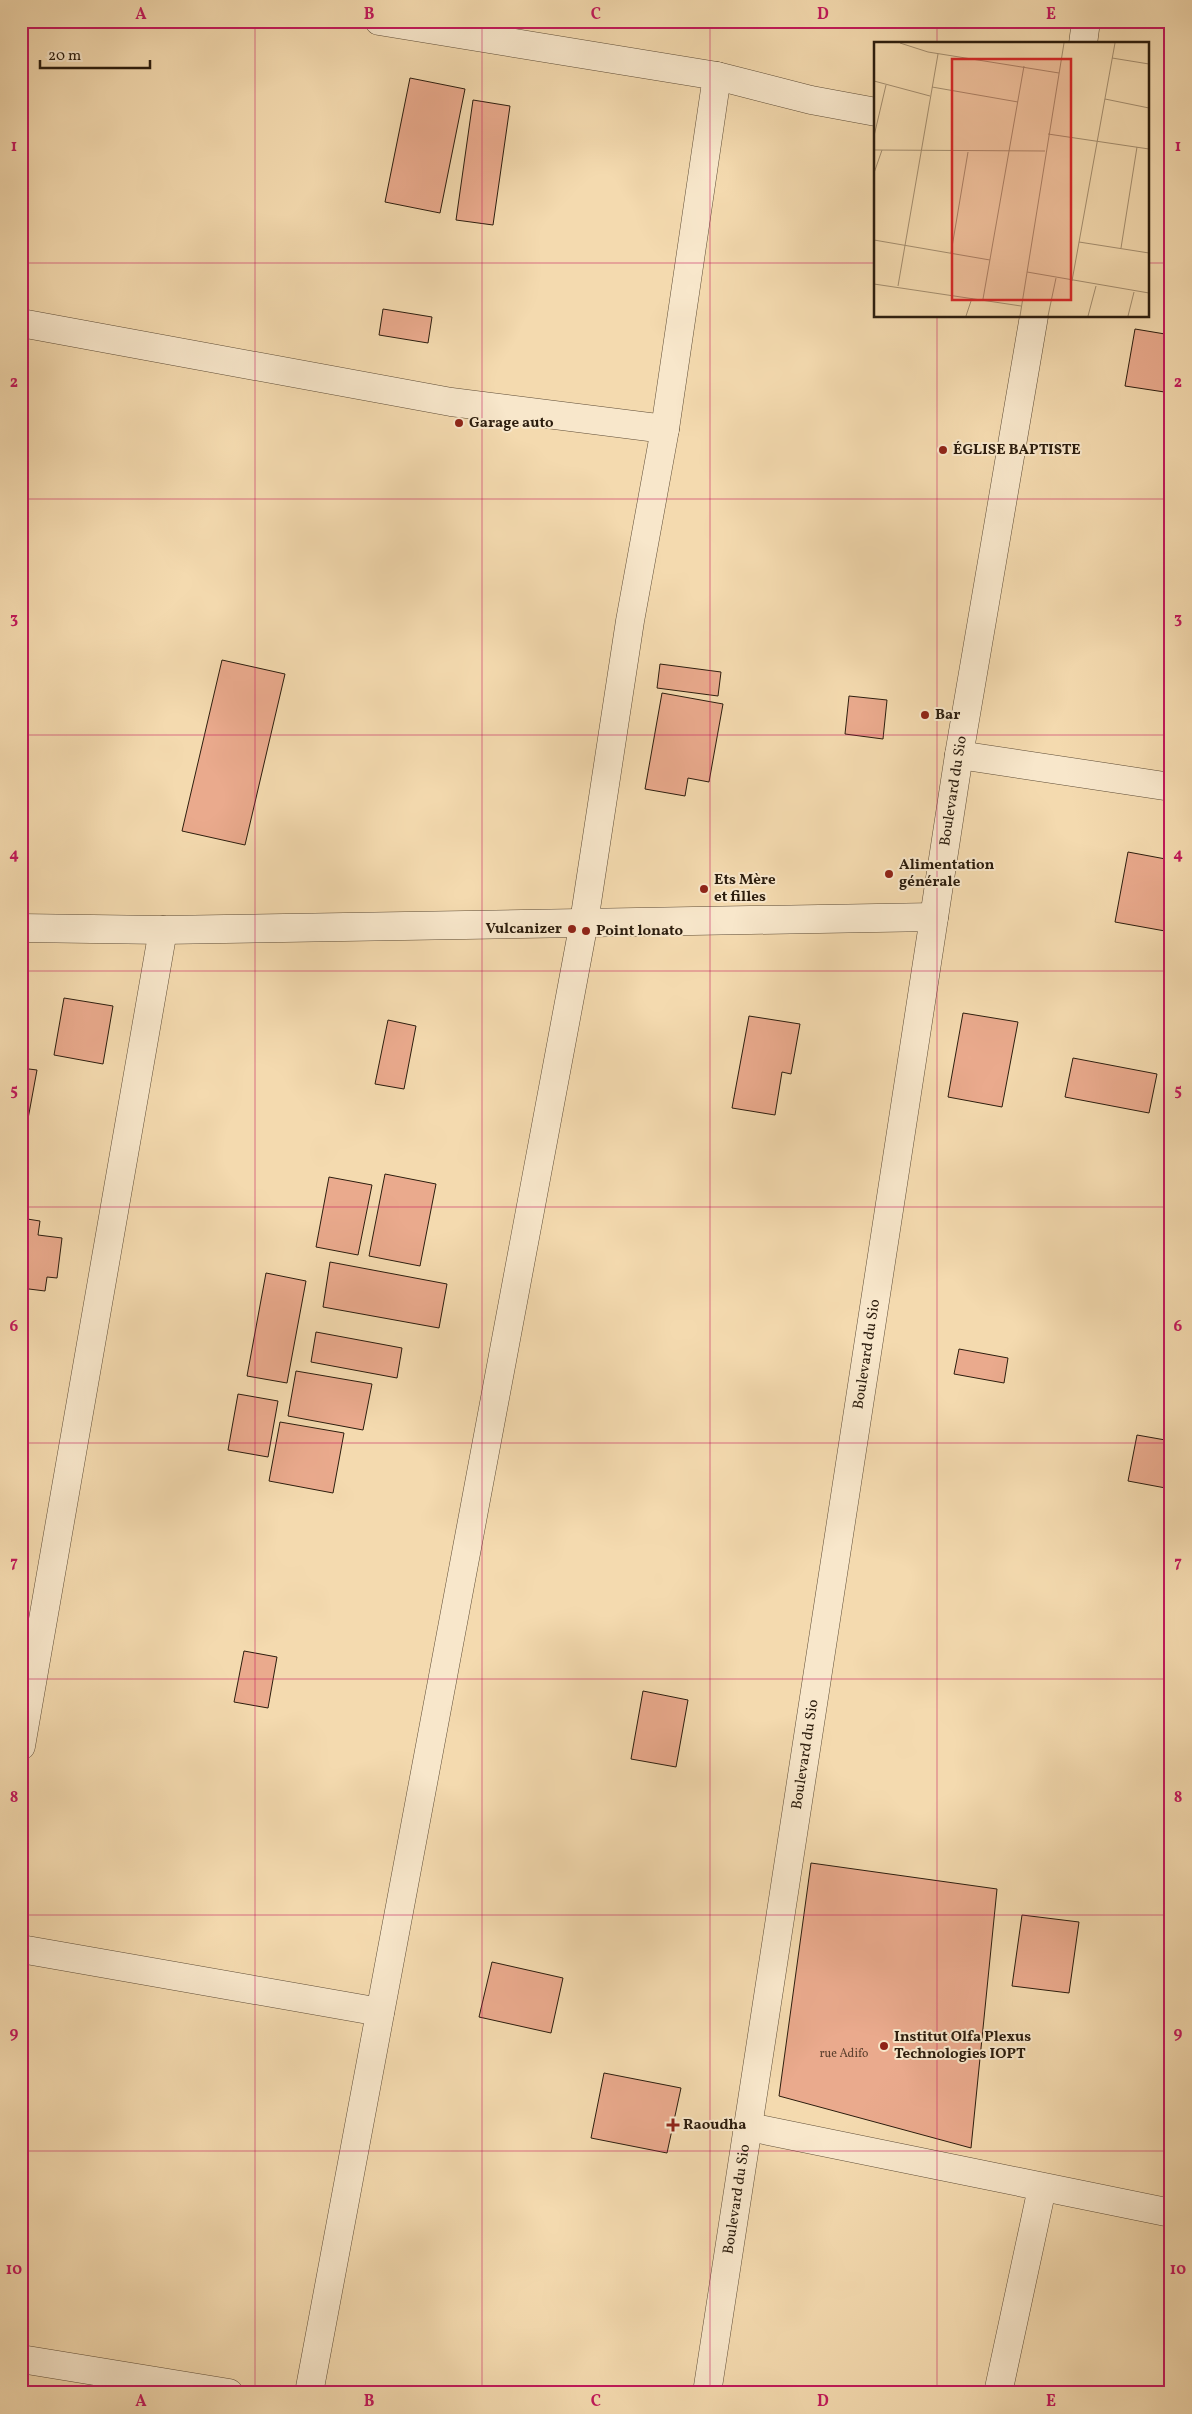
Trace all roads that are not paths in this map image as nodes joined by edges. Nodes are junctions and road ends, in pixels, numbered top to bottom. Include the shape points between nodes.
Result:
1 (378, 21) edge
2 (1086, 21) edge
3 (1083, 42) edge
4 (717, 76) junction
5 (874, 112) edge
6 (1034, 318) edge
7 (21, 323) edge
8 (665, 429) junction
9 (959, 755) junction
10 (1171, 787) edge
11 (934, 917) junction
12 (584, 922) junction
13 (21, 928) edge
14 (163, 930) junction
15 (21, 1746) edge
16 (21, 1950) edge
17 (380, 2012) junction
18 (749, 2126) junction
19 (1042, 2188) junction
20 (1171, 2213) edge
21 (21, 2359) edge
22 (214, 2392) edge
23 (309, 2393) edge
24 (707, 2393) edge
25 (998, 2393) edge

1 - 4 street
2 - 3 street
4 - 5 street via 811,100
4 - 8 street
6 - 9 street, Boulevard du Sio
7 - 8 street via 451,402
8 - 12 street via 630,622
9 - 10 street
9 - 11 street, Boulevard du Sio
11 - 12 street
11 - 18 street, Boulevard du Sio
12 - 14 street
12 - 17 street
13 - 14 street
14 - 15 street
16 - 17 street
17 - 23 street
18 - 19 street
18 - 24 street, Boulevard du Sio
19 - 20 street
19 - 25 street
21 - 22 street

